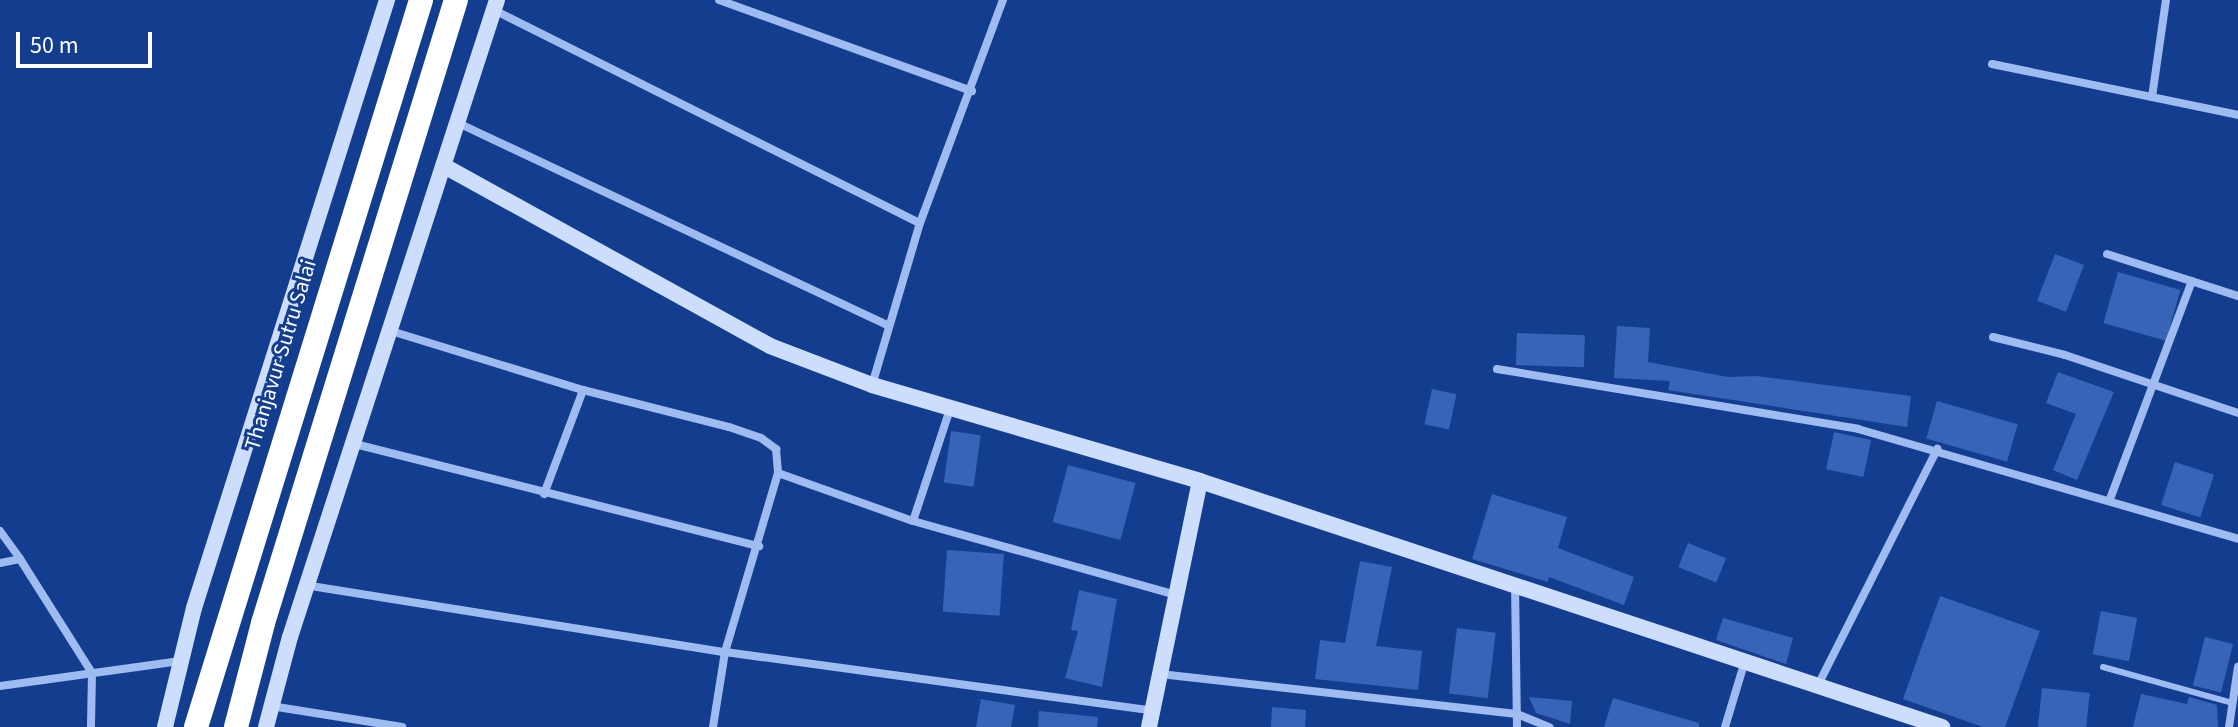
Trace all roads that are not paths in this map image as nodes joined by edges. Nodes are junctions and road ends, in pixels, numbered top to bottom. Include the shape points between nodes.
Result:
1 (387, 0) edge
2 (421, 0) edge
3 (456, 0) edge
4 (719, 0) edge
5 (1003, 0) edge
6 (2166, 0) edge
7 (496, 5) edge
8 (1992, 64) dead end
9 (972, 91) junction
10 (2152, 97) junction
11 (2238, 115) edge
12 (458, 123) junction
13 (446, 167) junction
14 (920, 223) junction
15 (2107, 254) dead end
16 (2192, 281) junction
17 (2238, 296) edge
18 (887, 325) junction
19 (391, 331) junction
20 (1993, 337) dead end
21 (1497, 369) dead end
22 (872, 385) junction
23 (2150, 387) junction
24 (583, 390) junction
25 (950, 409) junction
26 (2238, 413) edge
27 (355, 444) junction
28 (1937, 449) junction
29 (778, 473) junction
30 (1200, 481) junction
31 (544, 494) junction
32 (2110, 499) junction
33 (913, 521) junction
34 (0, 531) edge
35 (2238, 539) edge
36 (759, 546) junction
37 (20, 559) junction
38 (0, 563) edge
39 (1515, 583) junction
40 (311, 586) junction
41 (1176, 595) junction
42 (725, 652) junction
43 (181, 661) junction
44 (1744, 664) junction
45 (2103, 667) dead end
46 (2238, 667) edge
47 (92, 673) junction
48 (1159, 674) junction
49 (0, 686) edge
50 (1817, 687) junction
51 (2233, 703) junction
52 (271, 706) junction
53 (1517, 714) junction
54 (1150, 719) edge
55 (91, 727) edge
56 (165, 727) edge
57 (196, 727) edge
58 (236, 727) edge
59 (266, 727) edge
60 (402, 727) edge
61 (713, 727) edge
62 (1517, 727) edge
63 (1550, 727) edge
64 (1725, 727) edge
65 (1942, 727) edge
66 (2229, 727) edge

1 - 43 street
2 - 57 highway, Thanjavur Sutru Salai
3 - 58 highway via 263,623
4 - 9 street
5 - 9 street
6 - 10 street
7 - 12 street
7 - 14 street
8 - 10 street
9 - 14 street
10 - 11 street
12 - 13 street
12 - 18 street
13 - 19 street
13 - 22 street via 770,346
14 - 18 street
15 - 16 street
16 - 17 street
16 - 23 street
18 - 22 street
19 - 24 street
19 - 27 street
20 - 23 street via 2065,355
21 - 28 street via 1858,429
22 - 25 street
23 - 26 street
23 - 32 street
24 - 29 street via 761,438 776,449
24 - 31 street
25 - 30 street
25 - 33 street
27 - 31 street
27 - 40 street
28 - 32 street
28 - 50 street
29 - 33 street
29 - 36 street
30 - 39 street
30 - 41 street
31 - 36 street
32 - 35 street
33 - 41 street
34 - 37 street
36 - 42 street
37 - 38 street
37 - 47 street
39 - 44 street
39 - 53 street
40 - 42 street
40 - 52 street
41 - 48 street
42 - 54 street
42 - 61 street
43 - 47 street
43 - 56 street
44 - 50 street
44 - 64 street
45 - 51 lane
46 - 51 street
47 - 49 street
47 - 55 street
48 - 53 street
48 - 54 street
50 - 65 street
51 - 66 street
52 - 59 street
52 - 60 street
53 - 62 street
53 - 63 street

